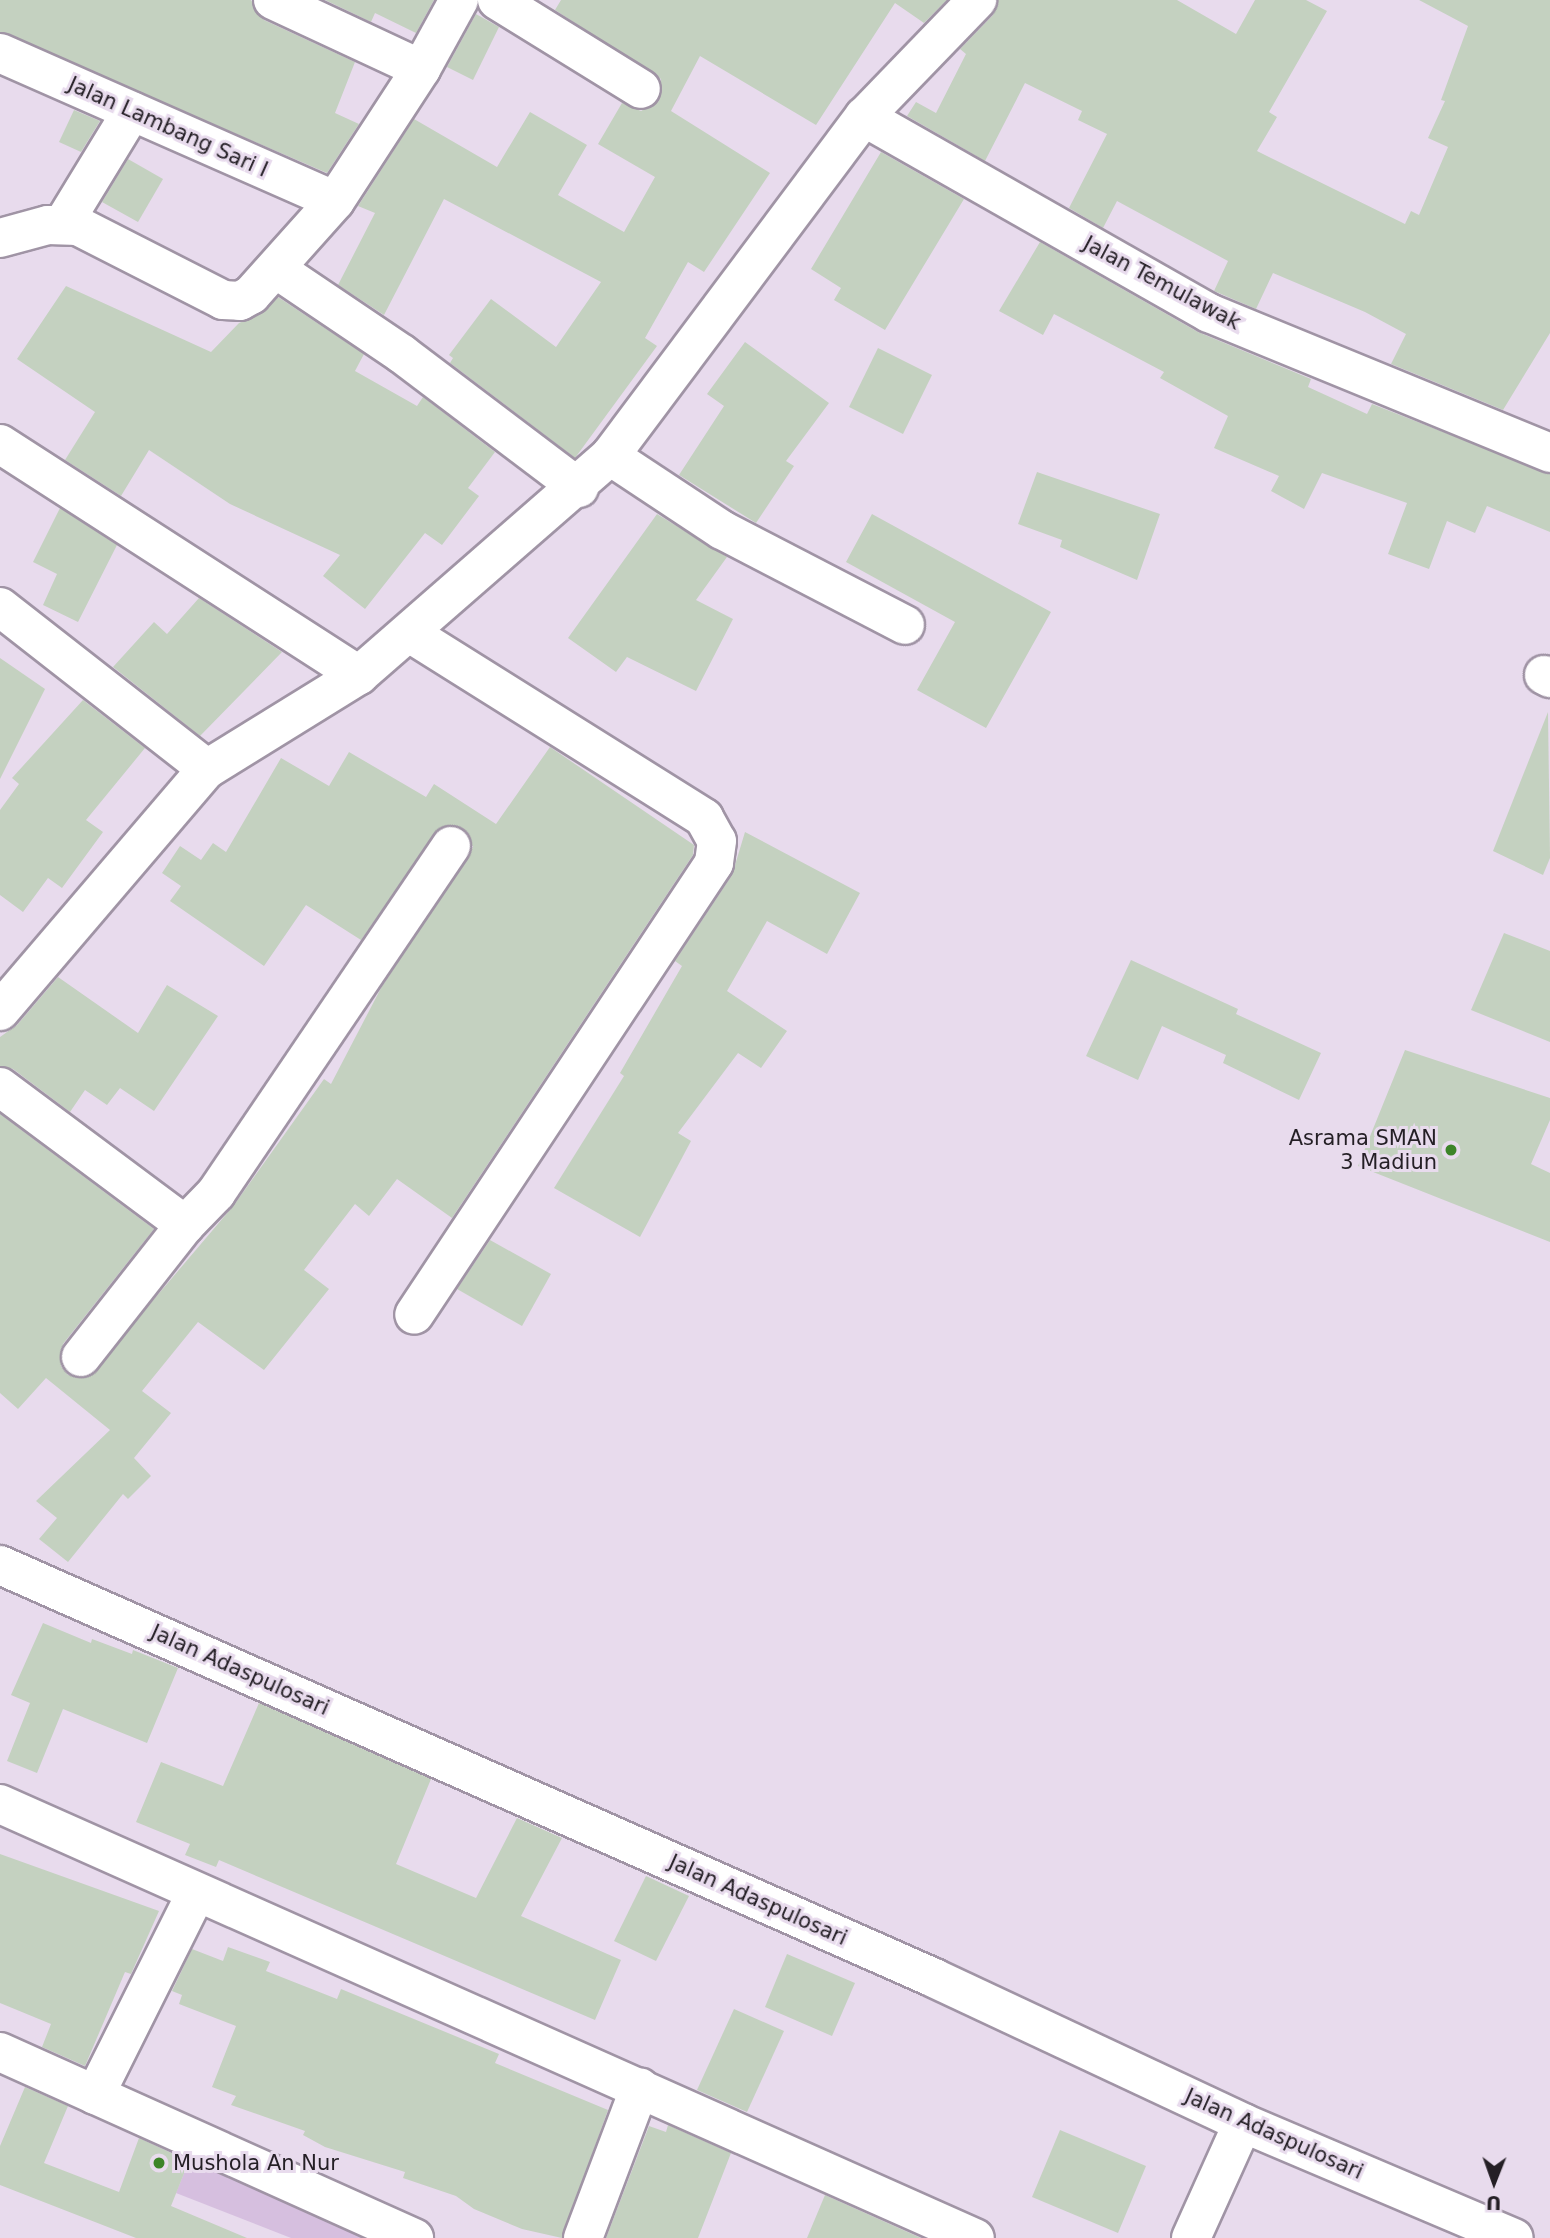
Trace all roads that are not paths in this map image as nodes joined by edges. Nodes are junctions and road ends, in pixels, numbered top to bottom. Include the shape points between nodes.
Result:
1 (273, 0) edge
2 (459, 0) edge
3 (497, 0) edge
4 (977, 0) edge
5 (0, 53) edge
6 (421, 69) junction
7 (641, 89) dead end
8 (132, 111) junction
9 (864, 117) junction
10 (335, 201) junction
11 (63, 223) junction
12 (0, 238) edge
13 (276, 269) junction
14 (0, 444) edge
15 (1550, 453) edge
16 (610, 456) junction
17 (579, 488) junction
18 (0, 607) edge
19 (905, 625) dead end
20 (411, 634) junction
21 (359, 675) junction
22 (207, 769) junction
23 (451, 846) dead end
24 (0, 1011) edge
25 (0, 1087) edge
26 (185, 1225) junction
27 (414, 1315) dead end
28 (81, 1357) dead end
29 (0, 1566) edge
30 (0, 1804) edge
31 (196, 1893) junction
32 (0, 2052) edge
33 (640, 2087) junction
34 (95, 2095) junction
35 (1243, 2123) junction
36 (414, 2238) edge
37 (583, 2238) edge
38 (975, 2238) edge
39 (1191, 2238) edge
40 (1514, 2238) edge

1 - 6 street
2 - 6 street
3 - 7 street
4 - 9 street
5 - 8 street, Jalan Lambang Sari I
6 - 10 street
8 - 10 street, Jalan Lambang Sari I
8 - 11 street
9 - 15 street, Jalan Temulawak via 1209,313
9 - 16 street
10 - 13 street
11 - 12 street
11 - 13 street via 78,226 223,300 240,301 251,295
13 - 17 street via 402,354
14 - 21 street
16 - 17 street
16 - 19 street via 722,530
17 - 20 street
18 - 22 street
20 - 21 street
20 - 27 street via 704,818 717,841 714,863
21 - 22 street
22 - 24 street
23 - 26 street via 216,1193
25 - 26 street
26 - 28 street
29 - 35 street, Jalan Adaspulosari via 934,1978
30 - 31 street
31 - 33 street
31 - 34 street
32 - 34 street
33 - 37 street
33 - 38 street
34 - 36 street
35 - 39 street
35 - 40 street, Jalan Adaspulosari

